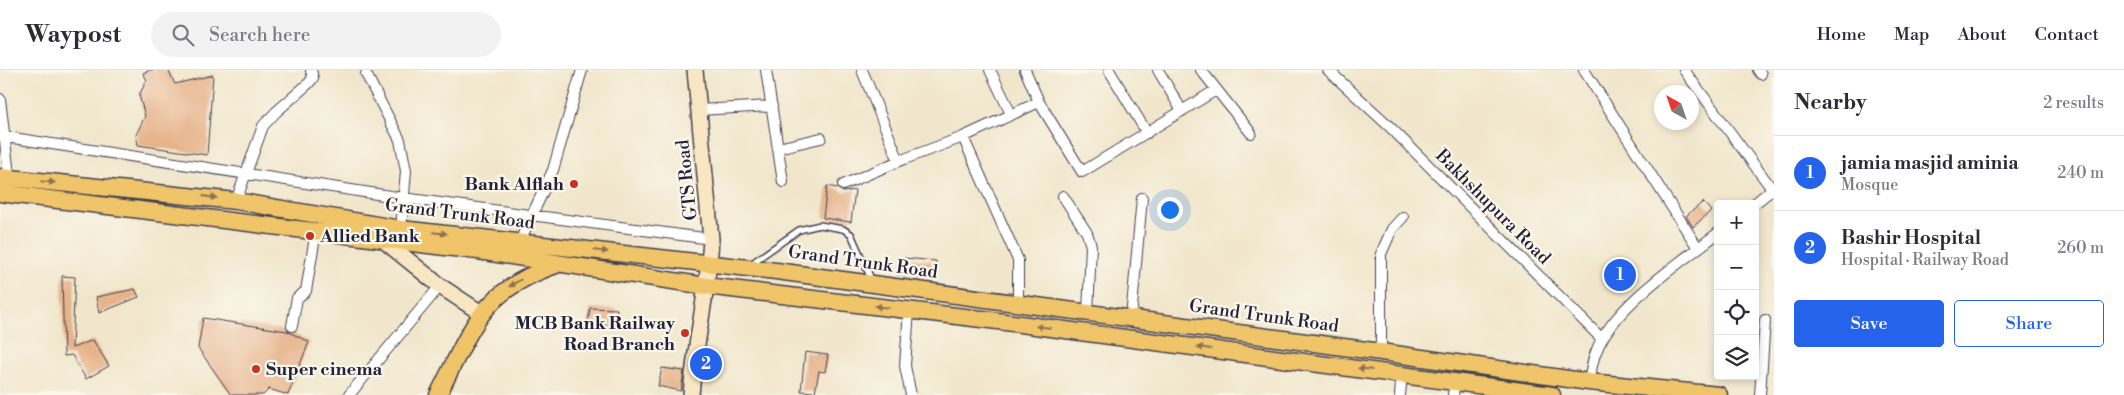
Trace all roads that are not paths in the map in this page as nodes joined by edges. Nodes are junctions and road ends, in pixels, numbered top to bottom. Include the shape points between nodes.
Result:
1 (311, 70) edge
2 (582, 70) edge
3 (695, 70) edge
4 (766, 70) edge
5 (862, 70) edge
6 (990, 70) edge
7 (1025, 70) edge
8 (1109, 70) edge
9 (1158, 70) edge
10 (1201, 70) edge
11 (1584, 70) edge
12 (1684, 70) edge
13 (1331, 71) edge
14 (366, 74) dead end
15 (1216, 90) junction
16 (0, 99) edge
17 (1039, 102) junction
18 (772, 106) junction
19 (699, 110) junction
20 (1182, 111) junction
21 (1011, 114) junction
22 (1147, 133) junction
23 (1250, 134) dead end
24 (2, 136) edge
25 (963, 137) junction
26 (821, 138) dead end
27 (778, 148) junction
28 (900, 161) junction
29 (246, 174) junction
30 (5, 178) edge
31 (783, 182) dead end
32 (843, 185) dead end
33 (1773, 189) edge
34 (4, 194) edge
35 (1063, 196) dead end
36 (404, 198) junction
37 (1142, 198) dead end
38 (236, 200) junction
39 (1759, 200) edge
40 (532, 216) junction
41 (1403, 217) dead end
42 (400, 228) junction
43 (316, 231) junction
44 (1714, 236) edge
45 (382, 239) junction
46 (711, 239) junction
47 (520, 241) junction
48 (1698, 248) junction
49 (710, 263) junction
50 (558, 264) junction
51 (746, 267) junction
52 (873, 284) junction
53 (440, 286) junction
54 (706, 286) junction
55 (1018, 304) junction
56 (909, 310) junction
57 (481, 313) junction
58 (1088, 313) junction
59 (1131, 318) junction
60 (1765, 320) dead end
61 (292, 326) dead end
62 (1241, 333) junction
63 (1602, 339) junction
64 (1237, 352) junction
65 (1381, 352) junction
66 (1402, 374) junction
67 (1589, 382) junction
68 (1454, 388) edge
69 (349, 395) edge
70 (438, 395) edge
71 (691, 395) edge
72 (911, 395) edge
73 (1400, 395) edge
74 (1552, 395) edge
75 (1719, 395) edge
76 (1760, 395) edge

1 - 29 street via 309,83 263,126
2 - 40 street via 553,170
3 - 19 main road, GTS Road
4 - 18 street
5 - 28 street
6 - 21 street
7 - 17 street
8 - 22 street
9 - 20 street
10 - 15 street
11 - 48 street
12 - 33 street
13 - 63 street, Bakhshupura Road
14 - 36 street via 400,140 406,171
15 - 20 street
15 - 23 street
16 - 24 street
17 - 21 street
17 - 22 street via 1082,172
18 - 19 street
18 - 27 street
19 - 46 main road, GTS Road
20 - 22 street
21 - 25 street
24 - 29 street
24 - 30 street
25 - 28 street
25 - 55 street via 1018,260
26 - 27 street
27 - 31 street
28 - 32 street
29 - 36 street
29 - 38 street
30 - 34 street
30 -> 38 main road, Grand Trunk Road
33 - 39 street
34 - 43 main road, Grand Trunk Road
35 - 58 street via 1091,246
36 - 40 street
36 - 42 street
37 - 59 street
38 - 42 main road, Grand Trunk Road
40 - 46 street
40 - 47 street
41 - 65 street via 1392,229 1381,254
42 -> 47 main road, Grand Trunk Road
43 - 45 main road, Grand Trunk Road
43 - 61 street via 306,291 296,298
44 - 48 street
45 - 50 main road, Grand Trunk Road
45 - 53 main road
46 - 49 main road, GTS Road
47 -> 49 main road, Grand Trunk Road
48 - 63 street via 1648,288 1617,318
49 - 51 main road, Grand Trunk Road
49 - 54 main road, GTS Road
50 - 54 main road, Grand Trunk Road
50 -> 57 main road via 503,290
51 - 52 main road, Grand Trunk Road
51 - 52 lane via 800,230 820,225 843,229 851,234
52 - 55 main road, Grand Trunk Road
53 - 57 main road
53 - 69 street
56 -> 54 main road, Grand Trunk Road
54 - 71 main road, GTS Road
55 - 58 main road, Grand Trunk Road
64 -> 56 main road, Grand Trunk Road
56 - 72 street via 905,366
57 - 70 main road
58 - 59 main road, Grand Trunk Road
59 - 62 main road, Grand Trunk Road
60 - 76 street
62 - 64 main road
62 - 65 main road, Grand Trunk Road
63 - 67 street via 1595,353
66 -> 64 main road, Grand Trunk Road
65 - 67 main road, Grand Trunk Road
66 - 68 main road, Grand Trunk Road
66 - 73 street
67 - 75 main road, Grand Trunk Road
68 - 74 main road, Grand Trunk Road

